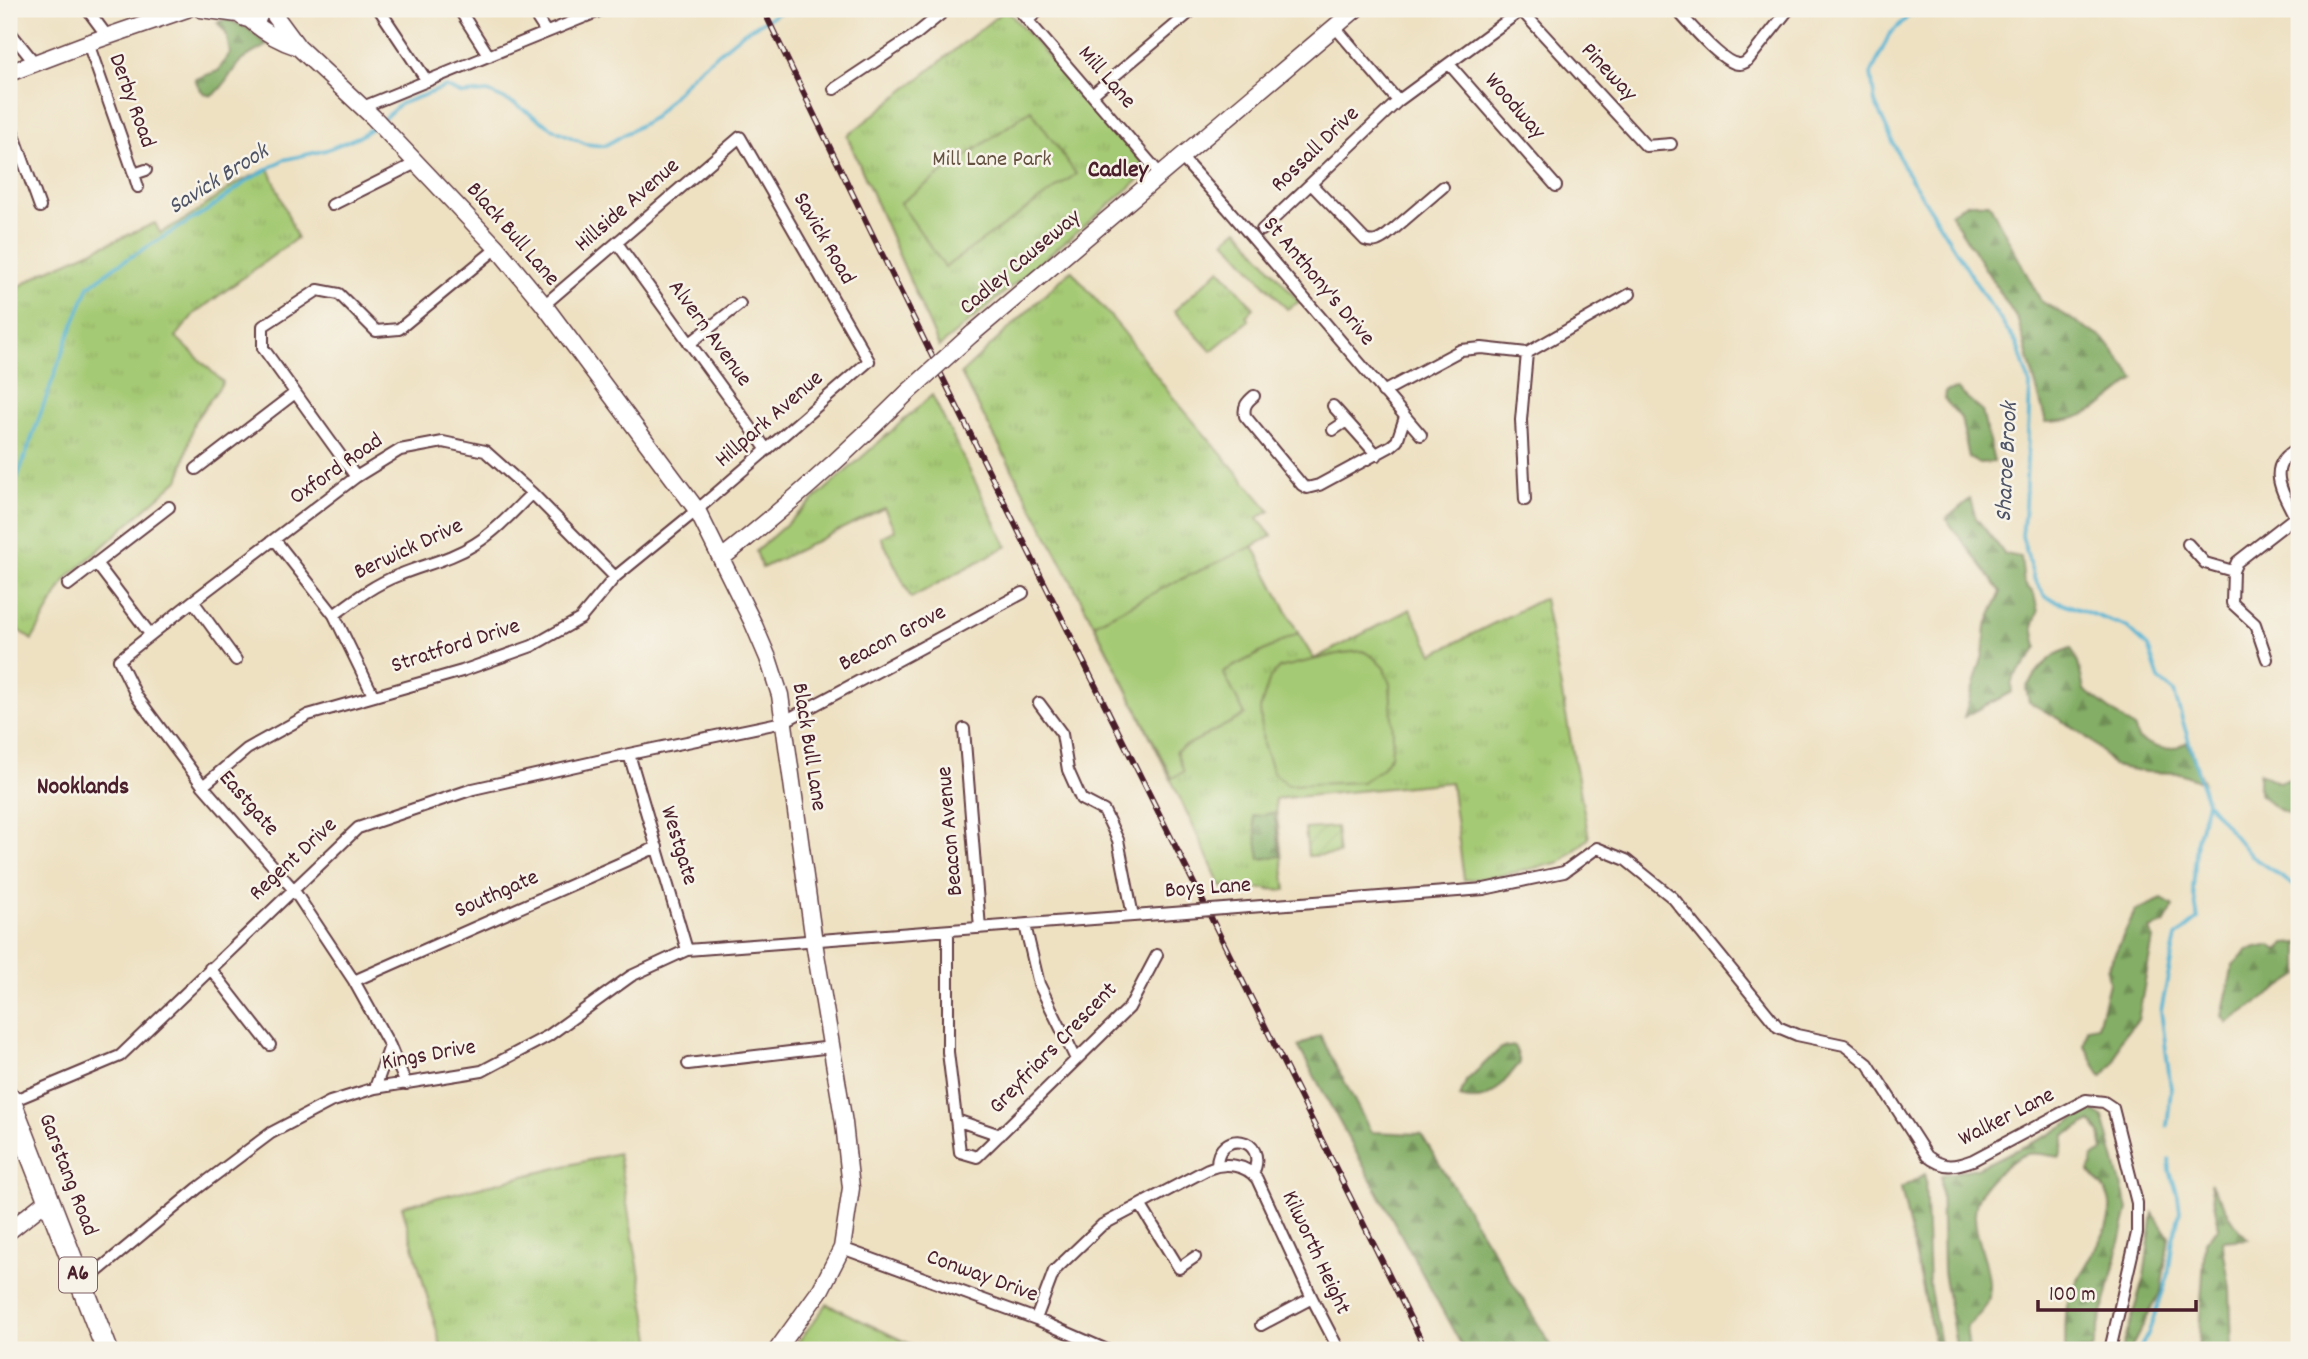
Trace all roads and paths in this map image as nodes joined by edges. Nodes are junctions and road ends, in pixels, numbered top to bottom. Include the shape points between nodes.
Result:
1 (87, 9) edge
2 (201, 9) edge
3 (268, 9) edge
4 (379, 9) edge
5 (459, 9) edge
6 (531, 9) edge
7 (604, 9) edge
8 (947, 9) edge
9 (1018, 9) edge
10 (1041, 9) edge
11 (1194, 9) edge
12 (1356, 9) edge
13 (1676, 9) edge
14 (1789, 9) edge
15 (180, 10) edge
16 (1522, 10) edge
17 (241, 14) edge
18 (1028, 20) junction
19 (1335, 27) junction
20 (9, 31) edge
21 (546, 32) junction
22 (107, 36) junction
23 (88, 43) junction
24 (298, 47) junction
25 (489, 55) junction
26 (34, 62) junction
27 (1448, 64) junction
28 (9, 73) edge
29 (427, 81) junction
30 (834, 89) dead end
31 (1093, 94) junction
32 (1398, 101) junction
33 (368, 112) junction
34 (9, 121) edge
35 (740, 138) joint
36 (1671, 144) dead end
37 (1181, 157) junction
38 (416, 163) junction
39 (146, 170) dead end
40 (134, 174) junction
41 (1160, 174) junction
42 (1548, 183) dead end
43 (1311, 184) junction
44 (138, 187) dead end
45 (1443, 187) dead end
46 (332, 205) dead end
47 (40, 207) dead end
48 (1262, 230) dead end
49 (617, 243) junction
50 (497, 248) junction
51 (1631, 295) dead end
52 (740, 304) dead end
53 (544, 305) junction
54 (689, 344) junction
55 (1527, 353) junction
56 (869, 361) joint
57 (1383, 392) junction
58 (295, 393) junction
59 (1254, 396) dead end
60 (1333, 406) dead end
61 (1405, 417) junction
62 (1345, 422) junction
63 (1333, 430) dead end
64 (1421, 435) dead end
65 (2299, 448) edge
66 (767, 450) junction
67 (1377, 455) junction
68 (196, 470) dead end
69 (356, 477) junction
70 (1538, 492) dead end
71 (532, 493) junction
72 (169, 507) dead end
73 (697, 510) junction
74 (2297, 517) edge
75 (275, 540) junction
76 (2188, 544) dead end
77 (722, 558) junction
78 (96, 563) junction
79 (2233, 571) junction
80 (615, 577) junction
81 (68, 585) dead end
82 (1023, 593) dead end
83 (193, 601) junction
84 (334, 615) junction
85 (150, 634) junction
86 (2267, 659) dead end
87 (119, 660) joint
88 (236, 660) dead end
89 (373, 695) junction
90 (1039, 702) dead end
91 (783, 722) junction
92 (964, 729) dead end
93 (629, 754) junction
94 (203, 786) junction
95 (657, 847) junction
96 (1597, 848) joint
97 (293, 889) junction
98 (1133, 916) junction
99 (1025, 925) junction
100 (980, 929) junction
101 (948, 931) junction
102 (814, 942) junction
103 (687, 950) junction
104 (1157, 955) dead end
105 (210, 968) junction
106 (354, 981) junction
107 (270, 1045) dead end
108 (390, 1046) junction
109 (832, 1047) junction
110 (1076, 1059) junction
111 (688, 1064) dead end
112 (406, 1084) junction
113 (374, 1088) junction
114 (9, 1100) edge
115 (956, 1120) junction
116 (1000, 1135) junction
117 (1217, 1165) junction
118 (1253, 1174) junction
119 (49, 1199) junction
120 (1141, 1206) junction
121 (9, 1231) edge
122 (842, 1248) junction
123 (1195, 1257) dead end
124 (82, 1284) junction
125 (1312, 1298) junction
126 (1036, 1319) junction
127 (1261, 1325) dead end
128 (107, 1350) edge
129 (777, 1350) edge
130 (1107, 1350) edge
131 (1339, 1350) edge
132 (2110, 1350) edge

1 - 22 street
2 - 17 street
3 - 17 street via 261,15
3 - 24 street
4 - 29 street
5 - 25 street
6 - 21 street
7 - 21 street
8 - 30 street
9 - 18 street, Mill Lane
10 - 18 street
11 - 31 street
12 - 19 street, Cadley Causeway
13 - 14 street via 1707,43 1736,65 1749,59
15 - 22 street
16 - 27 street, Rossall Drive
16 - 36 street, Pineway via 1645,151
17 - 24 street
18 - 31 street, Mill Lane
19 - 32 street
19 - 37 street, Cadley Causeway
20 - 26 street
21 - 25 street
22 - 23 street
23 - 26 street
23 - 40 street, Derby Road
24 - 33 street
25 - 29 street
26 - 28 street
27 - 32 street, Rossall Drive
27 - 42 street, Woodway
29 - 33 street
31 - 41 street, Mill Lane
32 - 43 street, Rossall Drive
33 - 38 street, Black Bull Lane
34 - 47 street
35 - 49 street, Hillside Avenue
35 - 56 street, Savick Road
37 - 41 street, Cadley Causeway
37 - 57 street, St Anthony's Drive
38 - 46 street
38 - 50 street, Black Bull Lane
39 - 40 street, Derby Road
40 - 44 street, Derby Road
41 - 77 street, Cadley Causeway, bridge via 972,334 848,453
43 - 45 street via 1369,242 1387,235
43 - 48 street, Rossall Drive
49 - 53 street, Hillside Avenue
49 - 54 street, Alvern Avenue
50 - 53 street, Black Bull Lane
50 - 58 street via 399,329 376,331 339,294 318,290 263,326 263,348
51 - 55 street
52 - 54 street
53 - 73 street, Black Bull Lane
54 - 66 street, Alvern Avenue
55 - 57 street via 1461,350
55 - 70 street via 1521,420 1524,496
56 - 66 street, Hillpark Avenue
57 - 61 street, St Anthony's Drive
58 - 68 street
58 - 69 street
59 - 67 street via 1247,402 1245,416 1307,488
60 - 62 street
61 - 64 street, St Anthony's Drive
61 - 67 street via 1397,441
62 - 63 street
62 - 67 street
65 - 74 street via 2288,453 2278,468 2279,484
66 - 73 street, Hillpark Avenue
69 - 71 street, Oxford Road via 400,450 443,442 485,451
69 - 75 street, Oxford Road
71 - 80 street, Oxford Road
71 - 84 street, Berwick Drive via 476,544 399,575
72 - 78 street
73 - 77 street, Black Bull Lane
73 - 80 street, Stratford Drive
74 - 79 street via 2237,562
75 - 83 street, Oxford Road
75 - 84 street
76 - 79 street via 2205,564
77 - 91 street, Black Bull Lane via 768,657
78 - 81 street
78 - 85 street
79 - 86 street via 2232,603 2255,624
80 - 89 street, Stratford Drive via 580,619 532,646
82 - 91 street, Beacon Grove
83 - 85 street, Oxford Road
83 - 88 street
84 - 89 street
85 - 87 street, Oxford Road
87 - 94 street, Eastgate via 137,697
89 - 94 street, Stratford Drive via 308,715 247,749
90 - 98 street via 1062,734 1068,770 1081,799 1104,811 1118,840
91 - 93 street, Regent Drive
91 - 102 street, Black Bull Lane
92 - 100 street, Beacon Avenue
93 - 95 street, Westgate
93 - 97 street, Regent Drive via 473,789 358,828
94 - 97 street, Eastgate
95 - 103 street, Westgate
95 - 106 street, Southgate
96 - 98 street, Boys Lane, bridge via 1564,872 1483,889
96 - 132 street, Walker Lane via 1626,860 1673,898 1778,1027 1844,1045 1868,1063 1927,1156 1938,1164 1955,1166 1973,1160 2086,1100 2113,1108 2137,1203 2137,1233
97 - 105 street, Regent Drive
97 - 106 street, Eastgate
98 - 99 street, Boys Lane
99 - 100 street, Boys Lane
99 - 110 street via 1039,984
100 - 101 street, Boys Lane
101 - 102 street, Boys Lane
101 - 115 street, Greyfriars Crescent via 948,1052
102 - 103 street, Kings Drive
102 - 109 street, Black Bull Lane
103 - 112 street, Kings Drive via 631,976 548,1036 482,1071
104 - 110 street, Greyfriars Crescent via 1129,1008
105 - 107 street
105 - 114 street, Regent Drive via 120,1056
106 - 108 street, Eastgate
108 - 112 street, Eastgate
108 - 113 street
109 - 111 street
109 - 122 street, Black Bull Lane via 851,1188
110 - 116 street, Greyfriars Crescent
112 - 113 street, Kings Drive
113 - 124 street, Kings Drive via 330,1102 271,1133
114 - 119 highway, Garstang Road / A6
115 - 116 street, Greyfriars Crescent
115 - 116 street, Greyfriars Crescent via 960,1152 977,1157
117 - 118 street, Kilworth Height
117 - 118 street, Kilworth Height via 1223,1147 1244,1141 1256,1158
117 - 120 street, Kilworth Height
118 - 125 street, Kilworth Height
119 - 121 street
119 - 124 highway, Garstang Road / A6
120 - 123 street via 1179,1268
120 - 126 street, Kilworth Height via 1102,1225 1054,1271
122 - 126 street, Conway Drive
122 - 129 street, Black Bull Lane via 821,1289
124 - 128 highway, Garstang Road / A6
125 - 127 street
125 - 131 street, Kilworth Height
126 - 130 street, Conway Drive

